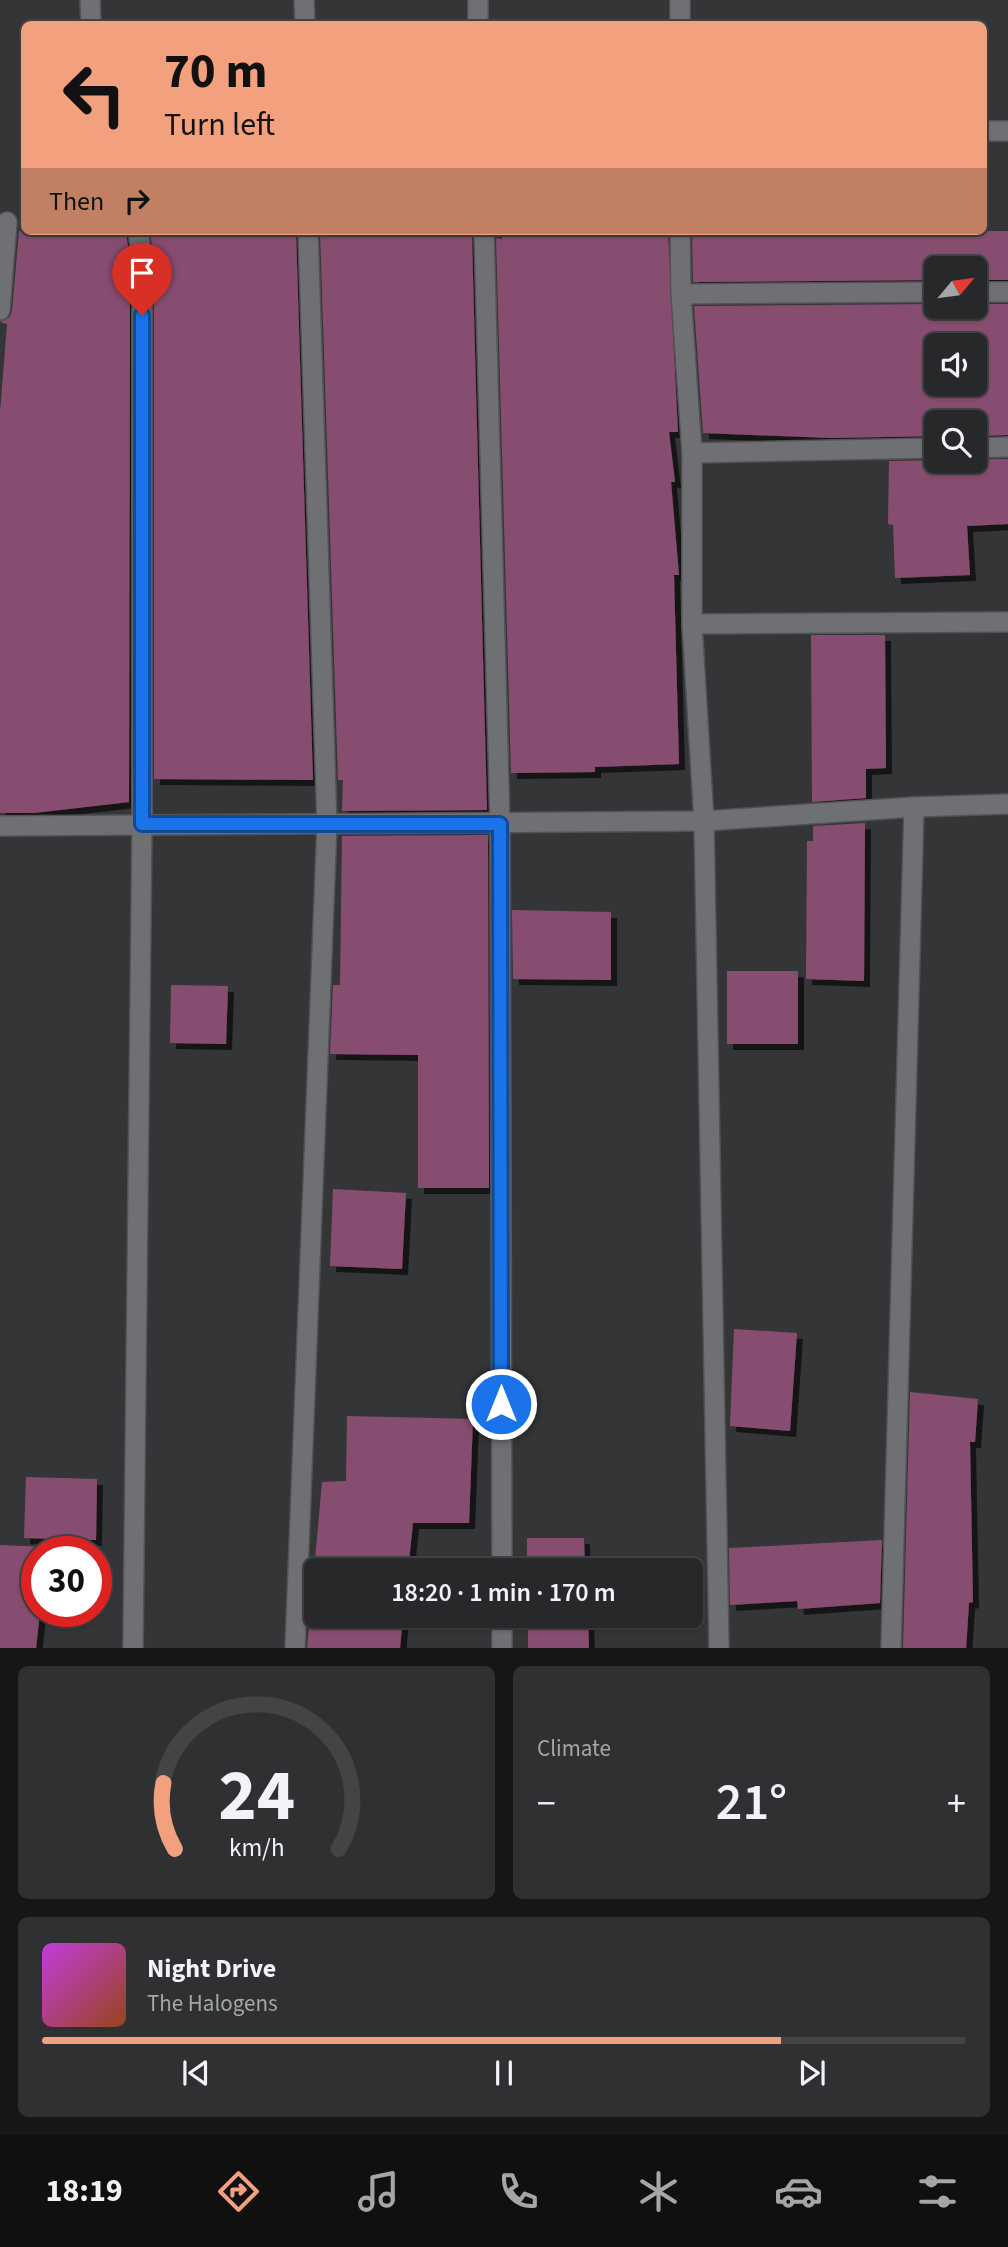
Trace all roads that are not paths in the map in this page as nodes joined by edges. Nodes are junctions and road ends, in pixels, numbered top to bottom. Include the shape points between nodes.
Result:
1 (90, 0) edge
2 (304, 0) edge
3 (478, 0) edge
4 (680, 0) edge
5 (91, 21) edge
6 (304, 21) edge
7 (478, 21) edge
8 (680, 21) edge
9 (987, 131) edge
10 (1008, 131) edge
11 (7, 222) dead end
12 (139, 235) edge
13 (308, 235) edge
14 (484, 235) edge
15 (680, 235) edge
16 (924, 292) edge
17 (987, 292) edge
18 (1008, 292) edge
19 (681, 294) junction
20 (0, 310) edge
21 (987, 447) edge
22 (1008, 447) edge
23 (924, 448) edge
24 (692, 453) junction
25 (1008, 622) edge
26 (692, 624) junction
27 (1008, 804) edge
28 (914, 807) junction
29 (704, 821) junction
30 (142, 824) junction
31 (327, 824) junction
32 (500, 824) junction
33 (0, 826) edge
34 (502, 1558) edge
35 (502, 1628) edge
36 (133, 1648) edge
37 (295, 1648) edge
38 (502, 1648) edge
39 (719, 1648) edge
40 (891, 1648) edge

1 - 5 street
2 - 6 street
3 - 7 street
4 - 8 street
9 - 10 street
11 - 20 street
12 - 30 street
13 - 31 street
14 - 32 street
15 - 19 street
16 - 19 street
17 - 18 street
19 - 24 street
21 - 22 street
23 - 24 street
24 - 26 street
25 - 26 street
26 - 29 street
27 - 28 street
28 - 29 street
28 - 40 street
29 - 32 street
29 - 39 street
30 - 31 street
30 - 33 street
30 - 36 street
31 - 32 street
31 - 37 street
32 - 34 street
35 - 38 street

